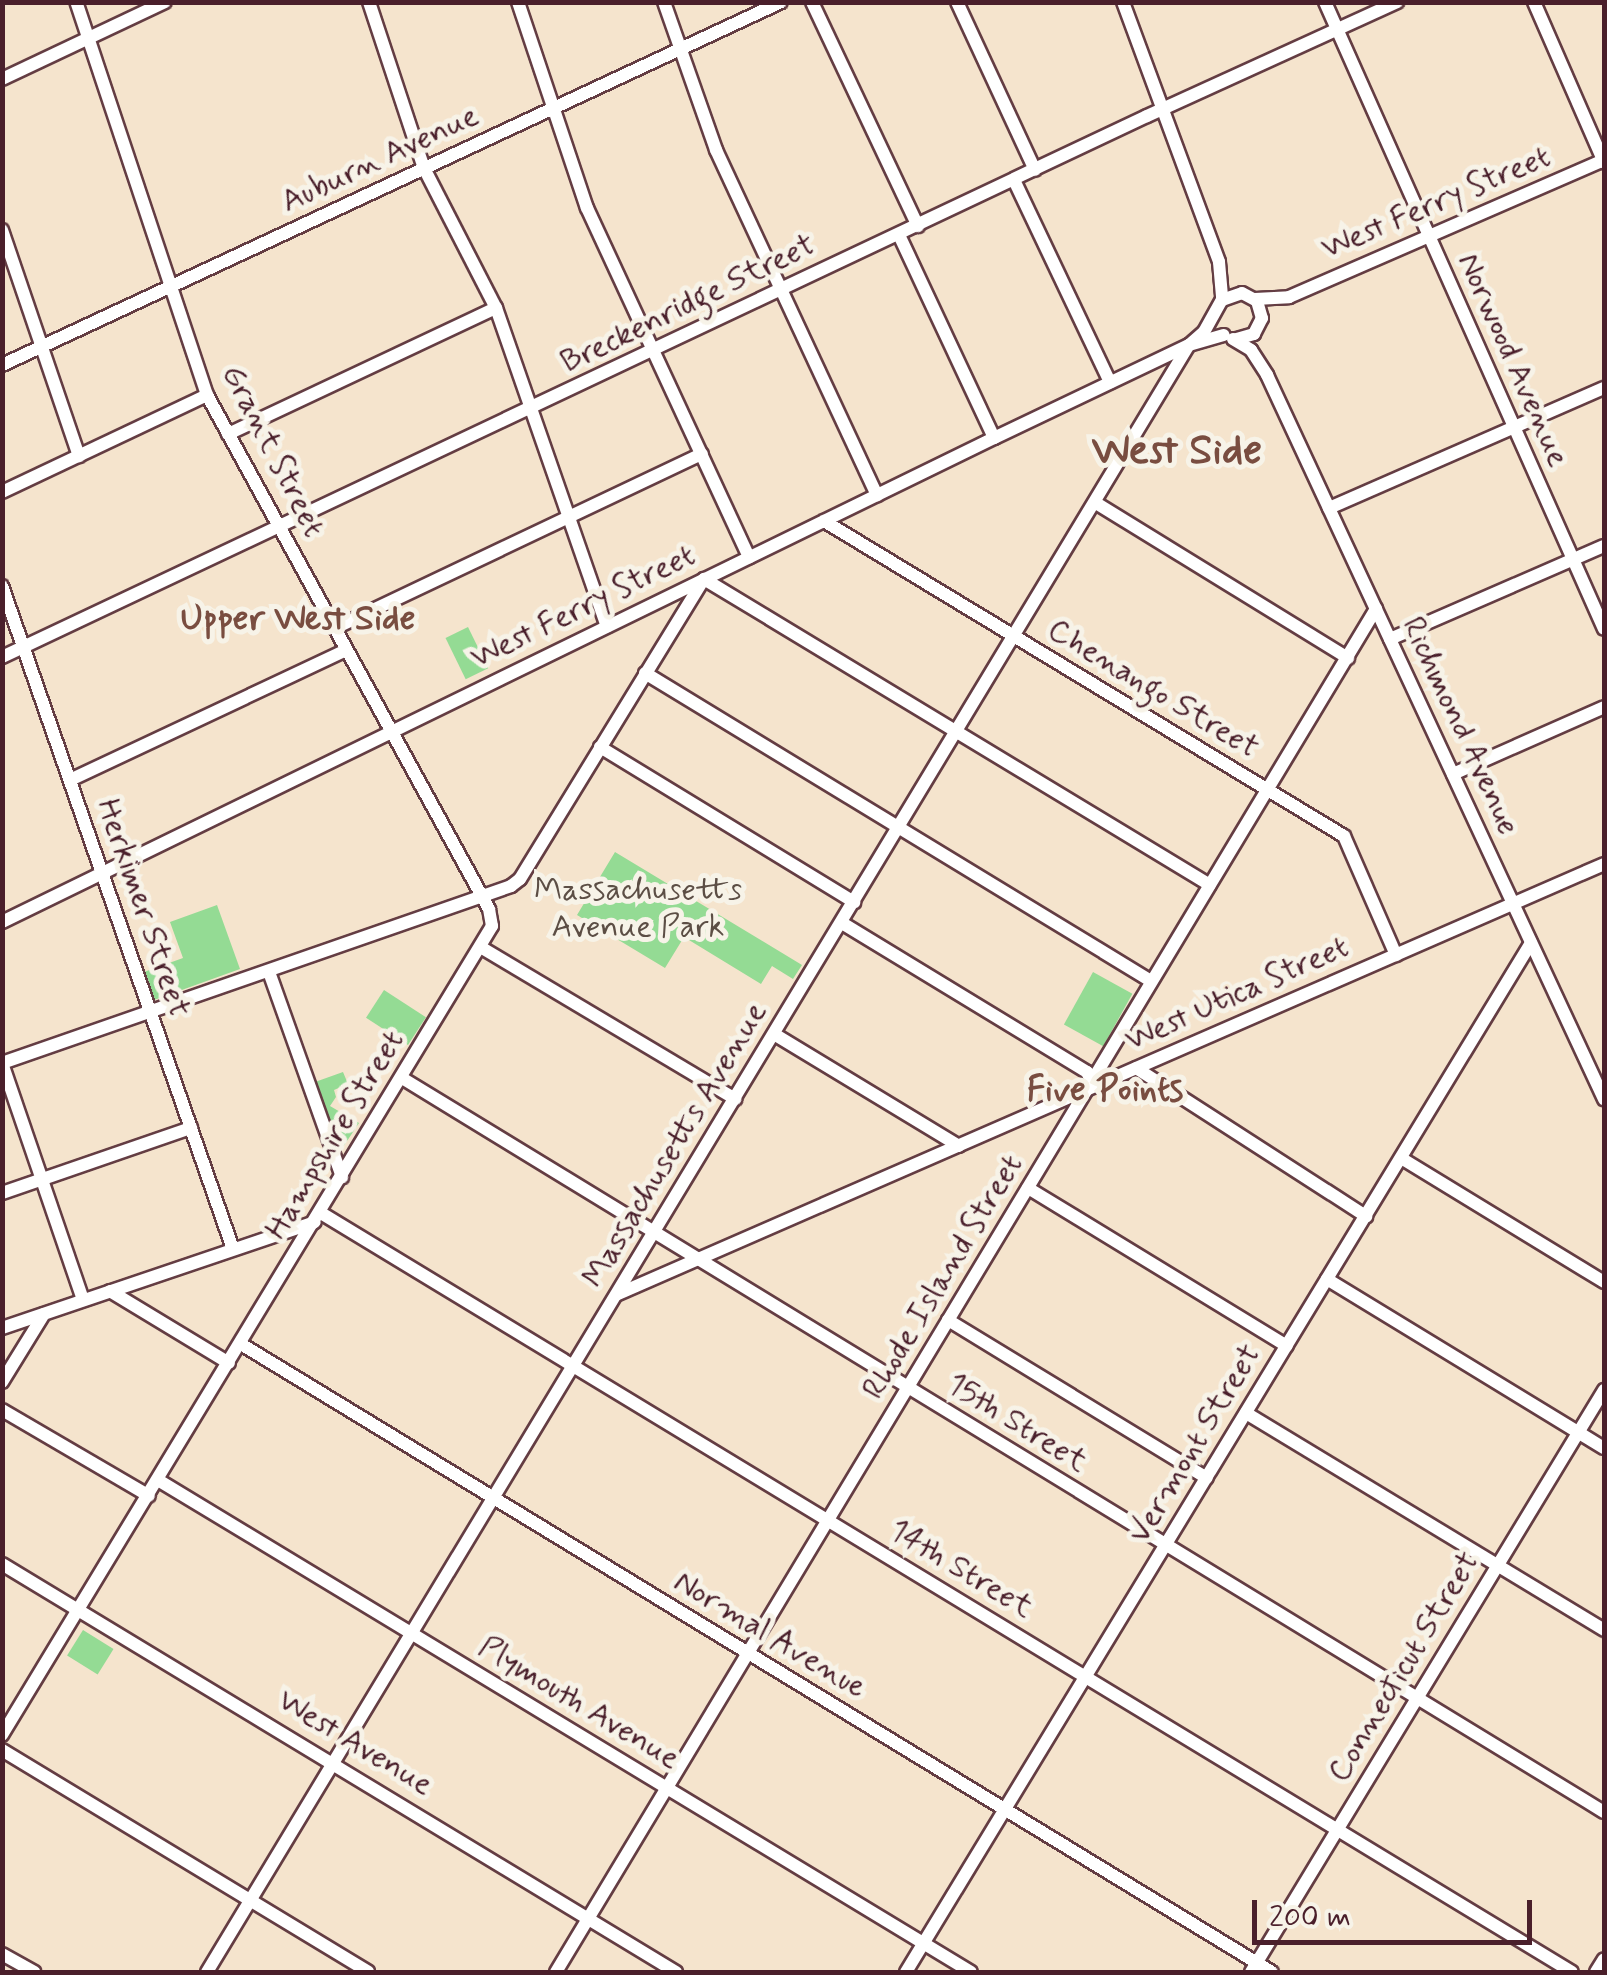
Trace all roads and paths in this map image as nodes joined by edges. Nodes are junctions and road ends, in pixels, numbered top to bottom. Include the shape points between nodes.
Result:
1 (76, 2) edge
2 (165, 2) edge
3 (369, 2) edge
4 (518, 2) edge
5 (664, 2) edge
6 (780, 2) edge
7 (812, 2) edge
8 (957, 2) edge
9 (1122, 2) edge
10 (1325, 2) edge
11 (1397, 2) edge
12 (1534, 2) edge
13 (1337, 30) junction
14 (88, 39) junction
15 (680, 49) junction
16 (2, 79) edge
17 (552, 109) junction
18 (1162, 109) junction
19 (1604, 161) edge
20 (424, 168) junction
21 (1035, 170) junction
22 (1014, 180) junction
23 (918, 226) junction
24 (2, 230) edge
25 (899, 235) junction
26 (1428, 236) junction
27 (1220, 262) junction
28 (170, 287) junction
29 (781, 289) junction
30 (1248, 296) junction
31 (1288, 296) junction
32 (1222, 300) junction
33 (496, 308) junction
34 (1215, 314) junction
35 (1260, 323) junction
36 (1230, 337) junction
37 (1190, 345) junction
38 (42, 346) junction
39 (652, 351) junction
40 (2, 365) edge
41 (1267, 375) junction
42 (1110, 382) junction
43 (1604, 388) edge
44 (207, 395) junction
45 (532, 409) junction
46 (1513, 426) junction
47 (228, 434) junction
48 (994, 438) junction
49 (702, 454) junction
50 (80, 456) junction
51 (2, 492) edge
52 (877, 494) junction
53 (1096, 503) junction
54 (1329, 508) junction
55 (569, 517) junction
56 (824, 521) junction
57 (280, 528) junction
58 (1604, 546) edge
59 (749, 557) junction
60 (1573, 560) junction
61 (704, 579) junction
62 (2, 586) edge
63 (1376, 609) junction
64 (607, 626) junction
65 (334, 628) junction
66 (1604, 630) edge
67 (1014, 637) junction
68 (1390, 639) junction
69 (24, 649) junction
70 (346, 650) junction
71 (2, 656) edge
72 (1348, 658) junction
73 (645, 674) junction
74 (1604, 708) edge
75 (392, 732) junction
76 (958, 732) junction
77 (600, 747) junction
78 (1452, 774) junction
79 (70, 780) junction
80 (1268, 790) junction
81 (900, 827) junction
82 (1604, 864) edge
83 (102, 874) junction
84 (1210, 885) junction
85 (482, 898) junction
86 (854, 902) junction
87 (1513, 904) junction
88 (2, 922) edge
89 (842, 923) junction
90 (1531, 943) junction
91 (482, 948) junction
92 (1396, 955) junction
93 (269, 972) junction
94 (1151, 982) junction
95 (150, 1012) junction
96 (774, 1034) junction
97 (3, 1063) edge
98 (1136, 1068) junction
99 (402, 1078) junction
100 (1093, 1086) junction
101 (735, 1099) junction
102 (1604, 1100) edge
103 (191, 1128) junction
104 (959, 1146) junction
105 (1401, 1158) junction
106 (342, 1178) junction
107 (42, 1180) junction
108 (1028, 1188) junction
109 (2, 1193) edge
110 (1366, 1216) junction
111 (318, 1218) junction
112 (654, 1233) junction
113 (233, 1248) junction
114 (698, 1260) junction
115 (1327, 1280) junction
116 (1604, 1282) edge
117 (110, 1291) junction
118 (616, 1296) junction
119 (83, 1300) junction
120 (44, 1314) junction
121 (948, 1320) junction
122 (2, 1328) edge
123 (240, 1344) junction
124 (1286, 1346) junction
125 (229, 1363) junction
126 (574, 1365) junction
127 (2, 1382) edge
128 (908, 1388) junction
129 (1604, 1390) edge
130 (2, 1410) edge
131 (1246, 1413) junction
132 (1578, 1433) junction
133 (1604, 1448) edge
134 (1206, 1478) junction
135 (158, 1480) junction
136 (149, 1496) junction
137 (493, 1498) junction
138 (830, 1521) junction
139 (1165, 1546) junction
140 (2, 1564) edge
141 (1498, 1565) junction
142 (79, 1610) junction
143 (1604, 1630) edge
144 (412, 1634) junction
145 (748, 1654) junction
146 (1086, 1676) junction
147 (1416, 1698) junction
148 (2, 1735) edge
149 (2, 1750) edge
150 (334, 1762) junction
151 (668, 1789) junction
152 (1005, 1809) junction
153 (1604, 1812) edge
154 (1336, 1829) junction
155 (252, 1900) junction
156 (589, 1919) junction
157 (923, 1944) junction
158 (2, 1954) edge
159 (1604, 1959) edge
160 (1254, 1968) edge
161 (34, 1972) edge
162 (207, 1972) edge
163 (368, 1972) edge
164 (556, 1972) edge
165 (676, 1972) edge
166 (906, 1972) edge
167 (971, 1972) edge
168 (1272, 1972) edge
169 (1572, 1972) edge
170 (1596, 1972) edge

1 - 14 street, Grant Street
2 - 14 street
3 - 20 street
4 - 17 street
5 - 15 street
6 - 15 street, Auburn Avenue
7 - 23 street
8 - 21 street
9 - 18 street
10 - 13 street, Norwood Avenue
11 - 13 street, Breckenridge Street
12 - 19 street
13 - 18 street, Breckenridge Street
13 - 26 street, Norwood Avenue
14 - 16 street
14 - 28 street, Grant Street
15 - 17 street, Auburn Avenue
15 - 29 street via 716,150
17 - 20 street, Auburn Avenue
17 - 39 street via 587,208
18 - 21 street, Breckenridge Street
18 - 27 street
19 - 26 street, West Ferry Street
20 - 28 street, Auburn Avenue
20 - 33 street
21 - 22 street, Breckenridge Street
22 - 23 street, Breckenridge Street
22 - 42 street
23 - 25 street, Breckenridge Street
24 - 38 street
25 - 29 street, Breckenridge Street
25 - 48 street
26 - 31 street, West Ferry Street
26 - 46 street, Norwood Avenue
27 - 30 street
27 - 32 street
28 - 38 street, Auburn Avenue
28 - 44 street, Grant Street
29 - 39 street, Breckenridge Street
29 - 52 street
30 - 31 street, West Ferry Street
30 - 32 street
30 - 35 street
31 - 35 street, West Ferry Street
32 - 34 street
33 - 45 street
33 - 47 street
34 - 36 street
34 - 37 street, West Ferry Street
35 - 36 street via 1247,338
35 - 41 street, Richmond Avenue
36 - 37 street, West Ferry Street
36 - 41 street, Richmond Avenue via 1252,350
37 - 42 street, West Ferry Street
37 - 53 street, Massachusetts Avenue
38 - 40 street, Auburn Avenue
38 - 50 street
39 - 45 street, Breckenridge Street
39 - 49 street
41 - 54 street, Richmond Avenue
42 - 48 street, West Ferry Street
43 - 46 street
44 - 47 street, Grant Street
44 - 50 street
45 - 55 street
45 - 57 street, Breckenridge Street
46 - 54 street
46 - 60 street, Norwood Avenue
47 - 57 street, Grant Street
48 - 52 street, West Ferry Street
49 - 55 street
49 - 59 street
50 - 51 street
52 - 56 street, West Ferry Street
53 - 67 street, Massachusetts Avenue
53 - 72 street
54 - 63 street, Richmond Avenue
55 - 64 street
55 - 65 street
56 - 59 street, West Ferry Street
56 - 67 street, Chenango Street
57 - 65 street, Grant Street
57 - 69 street, Breckenridge Street
58 - 60 street
59 - 61 street, West Ferry Street
60 - 66 street, Norwood Avenue
60 - 68 street
61 - 64 street, West Ferry Street
61 - 73 street
61 - 76 street
62 - 69 street, Herkimer Street
63 - 68 street, Richmond Avenue
63 - 72 street, Rhode Island Street
64 - 75 street, West Ferry Street
65 - 70 street, Grant Street
67 - 76 street, Massachusetts Avenue
67 - 80 street, Chenango Street
68 - 78 street, Richmond Avenue
69 - 71 street, Breckenridge Street
69 - 79 street, Herkimer Street
70 - 75 street, Grant Street
70 - 79 street
72 - 80 street, Rhode Island Street
73 - 77 street
73 - 81 street
74 - 78 street
75 - 83 street, West Ferry Street
75 - 85 street, Grant Street
76 - 81 street, Massachusetts Avenue
76 - 84 street
77 - 85 street via 520,880
77 - 86 street
78 - 87 street, Richmond Avenue
79 - 83 street, Herkimer Street
80 - 84 street, Rhode Island Street
80 - 92 street, Chenango Street via 1344,836
81 - 86 street, Massachusetts Avenue
81 - 94 street
82 - 87 street, West Utica Street
83 - 88 street, West Ferry Street
83 - 95 street, Herkimer Street
84 - 94 street, Rhode Island Street
85 - 91 street, Hampshire Street via 492,926
85 - 93 street
86 - 89 street, Massachusetts Avenue
87 - 90 street, Richmond Avenue
87 - 92 street, West Utica Street
89 - 96 street, Massachusetts Avenue
89 - 100 street via 1087,1072
90 - 102 street, Richmond Avenue
90 - 105 street, Vermont Street
91 - 99 street, Hampshire Street
91 - 101 street
92 - 98 street, West Utica Street
93 - 95 street
93 - 106 street
94 - 100 street, Rhode Island Street
95 - 97 street
95 - 103 street, Herkimer Street
96 - 101 street, Massachusetts Avenue
96 - 104 street
97 - 107 street
98 - 100 street, West Utica Street
98 - 110 street
99 - 106 street, Hampshire Street
99 - 112 street, 15th Street
100 - 104 street, West Utica Street
100 - 108 street, Rhode Island Street
101 - 112 street, Massachusetts Avenue
103 - 107 street
103 - 113 street, Herkimer Street
104 - 114 street, West Utica Street
105 - 110 street, Vermont Street
105 - 116 street
106 - 111 street, Hampshire Street
107 - 109 street
107 - 119 street
108 - 121 street, Rhode Island Street
108 - 124 street
110 - 115 street, Vermont Street
111 - 113 street
111 - 123 street, Hampshire Street
111 - 126 street, 14th Street
112 - 114 street, 15th Street
112 - 118 street, Massachusetts Avenue
113 - 117 street
114 - 118 street, West Utica Street
114 - 128 street, 15th Street
115 - 124 street, Vermont Street
115 - 132 street
117 - 119 street
117 - 125 street
118 - 126 street, Massachusetts Avenue
119 - 120 street
120 - 122 street
120 - 127 street
121 - 128 street, Rhode Island Street
121 - 134 street
123 - 125 street, Hampshire Street
123 - 137 street, Normal Avenue
124 - 131 street, Vermont Street
125 - 135 street, Hampshire Street
126 - 137 street, Massachusetts Avenue
126 - 138 street, 14th Street
128 - 138 street, Rhode Island Street
128 - 139 street, 15th Street
129 - 132 street, Connecticut Street
130 - 136 street
131 - 134 street, Vermont Street
131 - 141 street
132 - 133 street
132 - 141 street, Connecticut Street
134 - 139 street, Vermont Street
135 - 136 street, Hampshire Street
135 - 144 street, Plymouth Avenue
136 - 142 street, Hampshire Street
137 - 144 street, Massachusetts Avenue
137 - 145 street, Normal Avenue
138 - 145 street, Rhode Island Street
138 - 146 street, 14th Street
139 - 146 street, Vermont Street
139 - 147 street, 15th Street
140 - 142 street, West Avenue
141 - 143 street
141 - 147 street, Connecticut Street
142 - 148 street, Hampshire Street
142 - 150 street, West Avenue
144 - 150 street, Massachusetts Avenue
144 - 151 street, Plymouth Avenue
145 - 151 street, Rhode Island Street
145 - 152 street, Normal Avenue
146 - 152 street, Vermont Street
146 - 154 street, 14th Street
147 - 153 street, 15th Street
147 - 154 street, Connecticut Street
149 - 155 street
150 - 155 street, Massachusetts Avenue
150 - 156 street, West Avenue
151 - 156 street, Rhode Island Street
151 - 157 street, Plymouth Avenue
152 - 157 street, Vermont Street
152 - 160 street, Normal Avenue
154 - 160 street, Connecticut Street
154 - 169 street, 14th Street
155 - 162 street, Massachusetts Avenue
155 - 163 street
156 - 164 street, Rhode Island Street
156 - 165 street, West Avenue
157 - 166 street, Vermont Street
157 - 167 street, Plymouth Avenue
158 - 161 street
159 - 170 street
160 - 168 street, Normal Avenue

